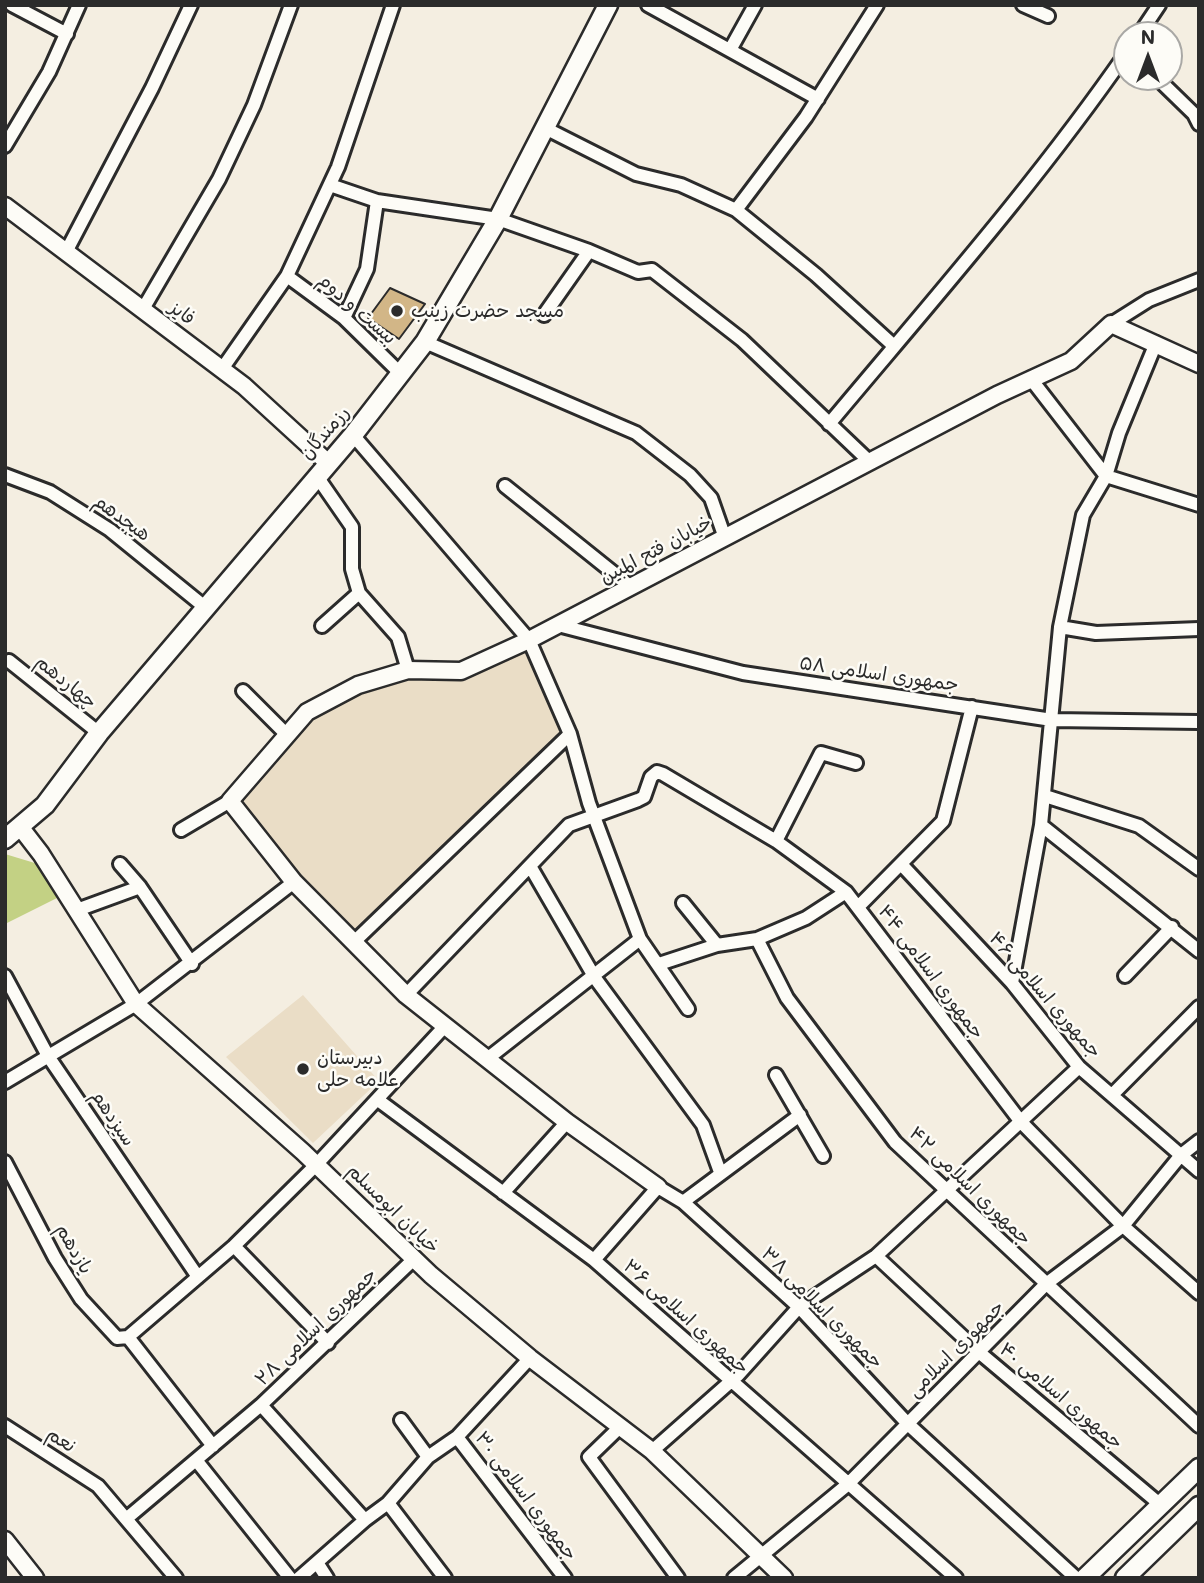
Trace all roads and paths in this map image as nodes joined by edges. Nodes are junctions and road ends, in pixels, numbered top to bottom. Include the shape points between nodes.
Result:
1 (12, 5) edge
2 (79, 5) edge
3 (191, 5) edge
4 (291, 5) edge
5 (393, 5) edge
6 (648, 5) edge
7 (755, 5) edge
8 (877, 5) edge
9 (1023, 5) edge
10 (1159, 5) edge
11 (603, 7) edge
12 (1048, 16) dead end
13 (1148, 21) edge
14 (67, 34) junction
15 (730, 50) junction
16 (1113, 73) edge
17 (1170, 91) edge
18 (818, 99) junction
19 (1199, 124) edge
20 (545, 128) junction
21 (5, 146) edge
22 (330, 185) junction
23 (377, 201) junction
24 (5, 206) edge
25 (736, 210) junction
26 (498, 219) junction
27 (589, 251) junction
28 (66, 252) junction
29 (287, 276) junction
30 (1199, 280) edge
31 (143, 309) junction
32 (544, 315) dead end
33 (344, 318) junction
34 (1111, 324) junction
35 (425, 342) junction
36 (1156, 343) junction
37 (894, 346) junction
38 (1199, 364) edge
39 (222, 369) junction
40 (400, 373) junction
41 (1031, 379) junction
42 (829, 424) junction
43 (353, 435) junction
44 (870, 462) junction
45 (322, 469) junction
46 (5, 475) edge
47 (1106, 476) junction
48 (505, 486) dead end
49 (1199, 505) edge
50 (725, 538) junction
51 (631, 587) junction
52 (359, 593) junction
53 (206, 608) junction
54 (558, 625) junction
55 (322, 626) dead end
56 (1060, 627) junction
57 (1199, 629) edge
58 (529, 640) junction
59 (9, 661) dead end
60 (408, 670) junction
61 (243, 691) dead end
62 (972, 707) junction
63 (1052, 720) junction
64 (1199, 722) edge
65 (99, 733) junction
66 (570, 734) junction
67 (287, 735) junction
68 (856, 763) dead end
69 (1045, 796) junction
70 (230, 801) junction
71 (594, 814) junction
72 (13, 824) edge
73 (1041, 825) junction
74 (181, 830) dead end
75 (5, 839) edge
76 (776, 841) junction
77 (120, 864) dead end
78 (901, 864) junction
79 (530, 866) junction
80 (1199, 869) edge
81 (294, 882) junction
82 (140, 887) junction
83 (846, 892) junction
84 (682, 902) dead end
85 (859, 907) junction
86 (78, 910) junction
87 (1172, 927) junction
88 (640, 939) junction
89 (757, 939) junction
90 (355, 940) junction
91 (717, 945) junction
92 (1199, 951) edge
93 (191, 964) junction
94 (659, 964) junction
95 (5, 976) edge
96 (1125, 976) dead end
97 (595, 978) junction
98 (1012, 983) junction
99 (406, 995) junction
100 (11, 1000) edge
101 (136, 1004) junction
102 (1199, 1007) edge
103 (688, 1009) dead end
104 (445, 1026) junction
105 (48, 1056) junction
106 (488, 1059) junction
107 (1079, 1067) junction
108 (776, 1075) dead end
109 (5, 1082) edge
110 (1112, 1095) junction
111 (378, 1100) junction
112 (800, 1115) junction
113 (568, 1122) junction
114 (1021, 1122) junction
115 (1199, 1141) edge
116 (823, 1156) dead end
117 (1181, 1156) junction
118 (5, 1162) edge
119 (316, 1165) junction
120 (1199, 1171) edge
121 (720, 1172) junction
122 (659, 1187) junction
123 (947, 1190) junction
124 (503, 1194) junction
125 (683, 1202) junction
126 (1123, 1226) junction
127 (234, 1246) junction
128 (876, 1256) junction
129 (415, 1258) junction
130 (594, 1261) junction
131 (198, 1277) junction
132 (1046, 1284) junction
133 (1199, 1293) edge
134 (799, 1307) junction
135 (128, 1337) junction
136 (328, 1343) junction
137 (979, 1353) junction
138 (530, 1358) junction
139 (729, 1382) junction
140 (261, 1405) junction
141 (401, 1420) dead end
142 (908, 1424) junction
143 (5, 1426) edge
144 (621, 1426) junction
145 (1199, 1426) edge
146 (457, 1437) junction
147 (213, 1446) junction
148 (652, 1451) junction
149 (428, 1457) junction
150 (197, 1460) junction
151 (1199, 1468) edge
152 (847, 1485) junction
153 (388, 1503) junction
154 (1162, 1506) junction
155 (1199, 1506) edge
156 (126, 1519) junction
157 (365, 1520) junction
158 (5, 1540) edge
159 (760, 1556) junction
160 (318, 1564) junction
161 (35, 1578) edge
162 (176, 1578) edge
163 (290, 1578) edge
164 (299, 1578) edge
165 (327, 1578) edge
166 (445, 1578) edge
167 (565, 1578) edge
168 (678, 1578) edge
169 (734, 1578) edge
170 (784, 1578) edge
171 (956, 1578) edge
172 (1076, 1578) edge
173 (1085, 1578) edge
174 (1125, 1578) edge

1 - 14 street
2 - 14 street
3 - 28 street
4 - 31 street via 237,142
5 - 22 street
6 - 15 street
7 - 15 street
8 - 18 street
9 - 12 street
10 - 13 street
11 - 20 main road, رزمندگان
14 - 21 street
15 - 18 street
16 - 37 street
17 - 19 street
18 - 25 street
20 - 25 street via 636,174 681,185
20 - 26 main road, رزمندگان
22 - 23 street
22 - 29 street
23 - 26 street
23 - 33 street via 367,269
24 - 28 street, فایز
25 - 37 street
26 - 27 street
26 - 35 main road, رزمندگان
27 - 32 street
27 - 42 street via 638,272 652,271 741,340
28 - 31 street, فایز
29 - 33 street, بیست و دوم
29 - 39 street
30 - 34 street via 1149,300
31 - 39 street, فایز
33 - 40 street, بیست و دوم
34 - 36 street
34 - 41 street, خیابان فتح المبین via 1070,361
35 - 40 main road, رزمندگان
35 - 50 street via 636,433 690,475 711,498
36 - 38 street
36 - 47 street
37 - 42 street
39 - 45 street, فایز
40 - 43 main road, رزمندگان
41 - 44 street, خیابان فتح المبین
41 - 47 street
42 - 44 street
43 - 45 main road, رزمندگان
43 - 58 street
44 - 50 street, خیابان فتح المبین
45 - 52 street via 352,527 352,569
45 - 53 main road, رزمندگان
46 - 53 street, هیجدهم via 50,492 110,530
47 - 49 street
47 - 56 street via 1083,515
48 - 51 street
50 - 51 street, خیابان فتح المبین
51 - 54 street, خیابان فتح المبین
52 - 55 street
52 - 60 street via 398,637
53 - 65 main road, رزمندگان
54 - 58 street, خیابان فتح المبین
54 - 62 street, جمهوری اسلامی ۵۸ via 743,673
56 - 57 street via 1096,633
56 - 63 street
58 - 60 street, خیابان فتح المبین via 461,671
58 - 66 street
59 - 65 street, چهاردهم
60 - 67 street, خیابان فتح المبین via 358,685 307,712
61 - 67 street
62 - 63 street, جمهوری اسلامی ۵۸
62 - 78 street via 943,821
63 - 64 street, جمهوری اسلامی ۵۸
63 - 69 street
65 - 72 main road, رزمندگان via 45,805
66 - 71 street
66 - 90 street
67 - 70 street, خیابان فتح المبین
68 - 76 street via 821,753
69 - 73 street
69 - 80 street via 1139,826
70 - 74 street
70 - 81 street
71 - 76 street, جمهوری اسلامی ۴۴ via 644,797 657,772
71 - 79 street via 569,825
71 - 88 street
72 - 75 main road, رزمندگان
72 - 86 street, خیابان ابومسلم
73 - 87 street
73 - 98 street
76 - 83 street, جمهوری اسلامی ۴۴
77 - 82 street
78 - 85 street
78 - 98 street, جمهوری اسلامی ۴۶
79 - 97 street
79 - 99 street
81 - 90 street
81 - 93 street
82 - 86 street
82 - 93 street
83 - 85 street, جمهوری اسلامی ۴۴
83 - 89 street via 806,918
84 - 91 street
85 - 114 street, جمهوری اسلامی ۴۴
86 - 101 street, خیابان ابومسلم
87 - 92 street
87 - 96 street
88 - 94 street
88 - 97 street
89 - 91 street
89 - 123 street, جمهوری اسلامی ۴۲ via 787,998 849,1084 895,1142
90 - 99 street
91 - 94 street
93 - 101 street
94 - 103 street
95 - 100 street, سیزدهم
97 - 106 street
97 - 121 street via 703,1125
98 - 107 street, جمهوری اسلامی ۴۶
99 - 104 street
100 - 105 street, سیزدهم
101 - 105 street
101 - 119 street, خیابان ابومسلم
102 - 110 street
104 - 106 street
104 - 111 street
105 - 109 street
105 - 131 street, سیزدهم
106 - 113 street
107 - 110 street, جمهوری اسلامی ۴۶
107 - 114 street
108 - 112 street
110 - 117 street, جمهوری اسلامی ۴۶
111 - 119 street
111 - 124 street, جمهوری اسلامی ۳۶
112 - 116 street
112 - 121 street
113 - 122 street
113 - 124 street
114 - 123 street
114 - 126 street, جمهوری اسلامی ۴۴
115 - 117 street, جمهوری اسلامی
117 - 120 street, جمهوری اسلامی ۴۶
117 - 126 street, جمهوری اسلامی
118 - 135 street, یازدهم via 81,1299 117,1338
119 - 127 street
119 - 129 street, خیابان ابومسلم
121 - 125 street
122 - 125 street, جمهوری اسلامی ۳۸
122 - 130 street
123 - 128 street
123 - 132 street, جمهوری اسلامی ۴۲
124 - 130 street, جمهوری اسلامی ۳۶
125 - 134 street, جمهوری اسلامی ۳۸
126 - 132 street, جمهوری اسلامی
126 - 133 street, جمهوری اسلامی ۴۴
127 - 131 street
127 - 136 street
128 - 134 street
128 - 137 street, جمهوری اسلامی ۴۰
129 - 136 street, جمهوری اسلامی ۲۸
129 - 138 street, خیابان ابومسلم
130 - 139 street, جمهوری اسلامی ۳۶
131 - 135 street
132 - 137 street, جمهوری اسلامی
132 - 145 street, جمهوری اسلامی ۴۲
134 - 139 street
134 - 142 street, جمهوری اسلامی ۳۸
135 - 147 street
136 - 140 street, جمهوری اسلامی ۲۸
137 - 142 street, جمهوری اسلامی
137 - 154 street, جمهوری اسلامی ۴۰
138 - 144 street, خیابان ابومسلم
138 - 146 street
139 - 148 street
139 - 152 street, جمهوری اسلامی ۳۶
140 - 147 street
140 - 157 street, جمهوری اسلامی ۲۸
141 - 149 street
142 - 152 street, جمهوری اسلامی
142 - 172 street, جمهوری اسلامی ۳۸
143 - 156 street, نعم via 98,1486
144 - 148 street, خیابان ابومسلم
144 - 168 street via 589,1457
146 - 149 street
146 - 167 street, جمهوری اسلامی ۳۰
147 - 150 street
148 - 159 street, خیابان ابومسلم
149 - 153 street
150 - 156 street
150 - 163 street
151 - 154 main road
152 - 159 street, جمهوری اسلامی
152 - 171 street, جمهوری اسلامی ۳۶
153 - 157 street
153 - 166 street
154 - 173 main road
155 - 174 main road
156 - 162 street, نعم
157 - 160 street
158 - 161 street
159 - 169 street, جمهوری اسلامی
159 - 170 street, خیابان ابومسلم
160 - 164 street
160 - 165 street

